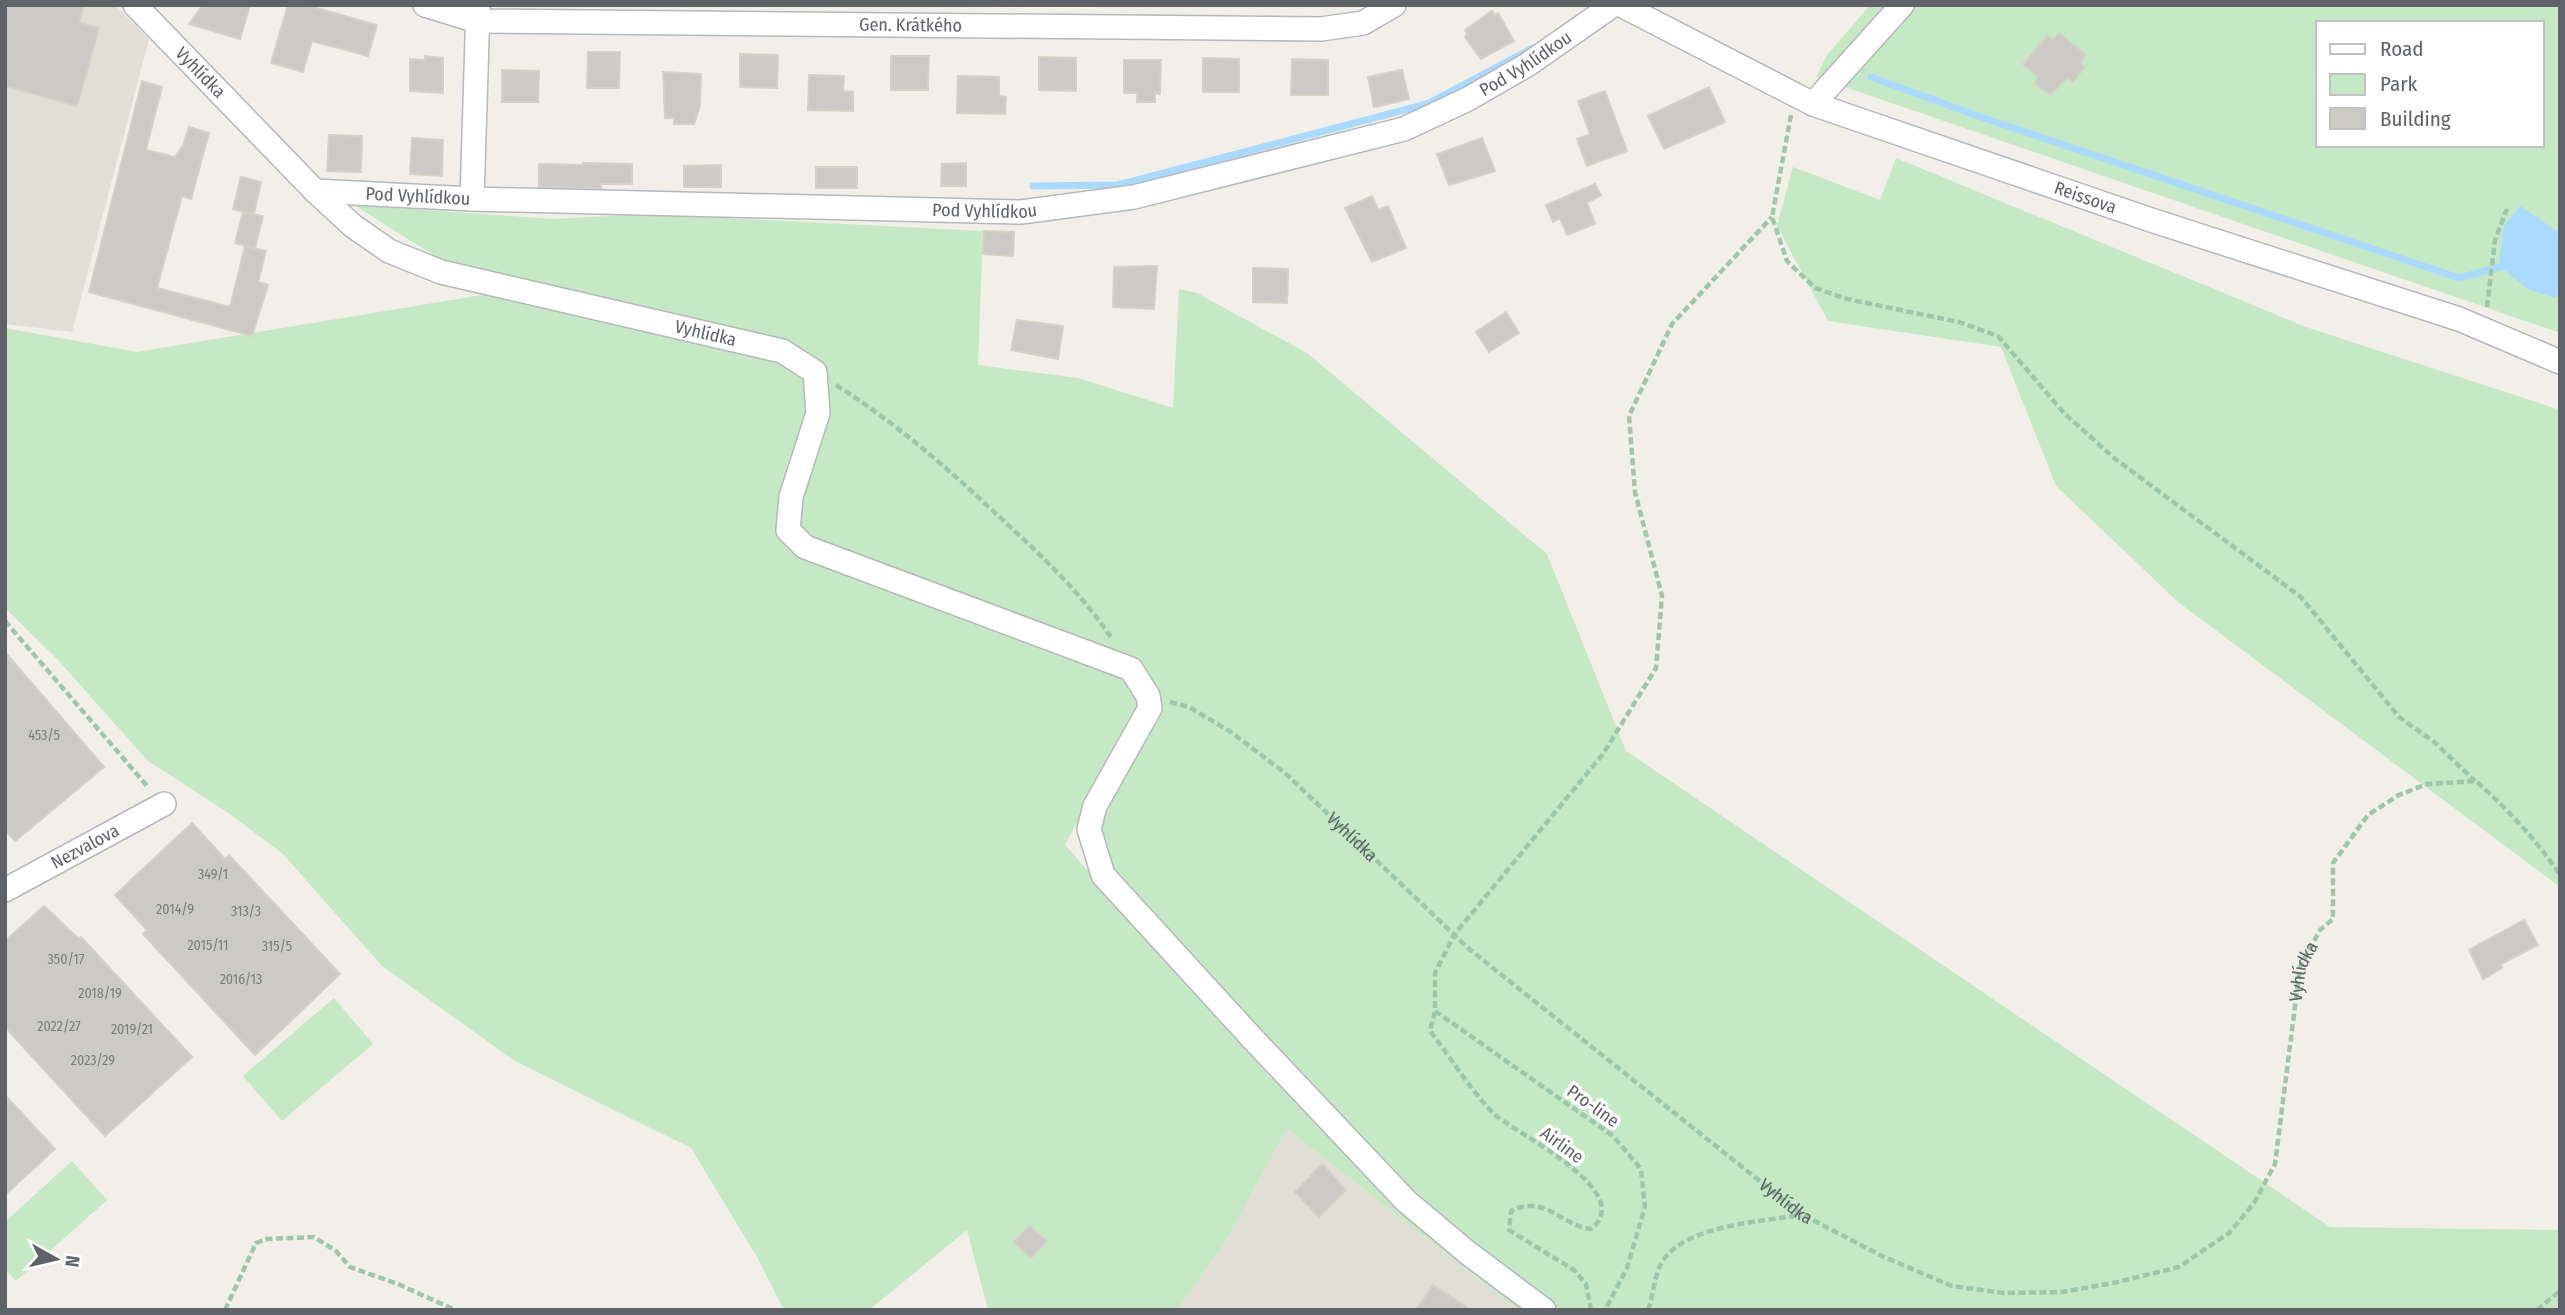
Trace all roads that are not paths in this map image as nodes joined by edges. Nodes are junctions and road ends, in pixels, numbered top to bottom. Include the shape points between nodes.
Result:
1 (135, 5) edge
2 (425, 5) edge
3 (1394, 5) edge
4 (1613, 5) edge
5 (1621, 5) edge
6 (1902, 5) edge
7 (477, 13) edge
8 (1804, 99) junction
9 (315, 191) junction
10 (472, 199) junction
11 (2560, 362) edge
12 (164, 804) road end
13 (5, 890) edge
14 (1544, 1310) edge

1 - 9 street, Vyhlídka
2 - 7 street, Gen. Krátkého
3 - 7 street, Gen. Krátkého via 1363,23 1321,29
4 - 10 street, Pod Vyhlídkou via 1527,65 1404,129 1134,197 1021,212
5 - 8 street, Reissova
6 - 8 street
7 - 10 street
8 - 11 street, Reissova via 2151,220 2483,328
9 - 10 street, Pod Vyhlídkou
9 - 14 street, Vyhlídka via 389,251 441,272 782,351 815,372 818,413 791,497 788,530 805,547 1131,669 1150,708 1095,806 1089,829 1103,874 1406,1200
12 - 13 street, Nezvalova

